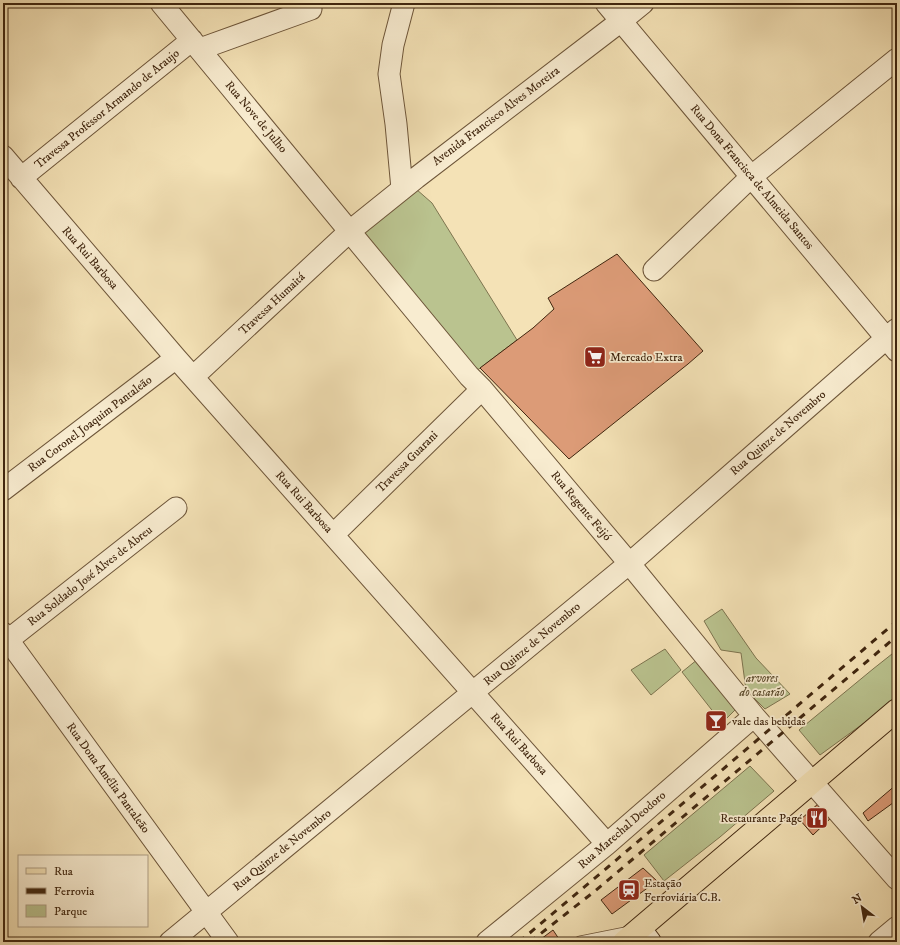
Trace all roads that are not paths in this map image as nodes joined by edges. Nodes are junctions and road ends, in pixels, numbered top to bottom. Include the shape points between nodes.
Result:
1 (161, 3) edge
2 (404, 3) edge
3 (606, 3) edge
4 (643, 3) edge
5 (311, 9) dead end
6 (621, 21) junction
7 (196, 44) junction
8 (897, 59) edge
9 (3, 156) edge
10 (752, 176) junction
11 (22, 178) junction
12 (402, 189) junction
13 (350, 230) junction
14 (654, 270) dead end
15 (894, 339) edge
16 (176, 358) junction
17 (193, 377) junction
18 (482, 389) junction
19 (3, 490) edge
20 (176, 508) dead end
21 (333, 535) junction
22 (629, 563) junction
23 (5, 639) edge
24 (473, 692) junction
25 (897, 710) edge
26 (754, 716) junction
27 (812, 782) junction
28 (608, 844) junction
29 (897, 879) edge
30 (206, 912) junction
31 (897, 927) edge
32 (638, 938) edge
33 (170, 942) edge
34 (228, 942) edge
35 (487, 942) edge
36 (580, 942) edge
37 (879, 942) edge

1 - 7 street, Rua Nove de Julho
2 - 12 street via 393,45 389,74
3 - 6 street, Rua Dona Francisca de Almeida Santos
4 - 6 street, Avenida Francisco Alves Moreira
5 - 7 street, Travessa Professor Armando de Araujo
6 - 10 street, Rua Dona Francisca de Almeida Santos
6 - 12 street, Avenida Francisco Alves Moreira
7 - 11 street, Travessa Professor Armando de Araujo
7 - 13 street, Rua Nove de Julho
8 - 10 street
9 - 11 street, Rua Rui Barbosa
10 - 14 street
10 - 15 street, Rua Dona Francisca de Almeida Santos
11 - 16 street, Rua Rui Barbosa
12 - 13 street, Avenida Francisco Alves Moreira
13 - 17 street, Travessa Humaitá
13 - 18 street, Rua Regente Feijó
15 - 22 street, Rua Quinze de Novembro
16 - 17 street, Rua Rui Barbosa
16 - 19 street, Rua Coronel Joaquim Pantaleão
17 - 21 street, Rua Rui Barbosa
18 - 21 street, Travessa Guarani
18 - 22 street, Rua Regente Feijó
20 - 23 street, Rua Soldado José Alves de Abreu
21 - 24 street, Rua Rui Barbosa
22 - 24 street, Rua Quinze de Novembro
22 - 26 street, Rua Regente Feijó
23 - 30 street, Rua Dona Amélia Pantaleão
24 - 28 street, Rua Rui Barbosa
24 - 30 street, Rua Quinze de Novembro
25 - 27 main road
26 - 27 street, Rua Regente Feijó
26 - 28 street, Rua Marechal Deodoro
27 - 29 street, Rua Regente Feijó
27 - 32 main road
28 - 35 street, Rua Marechal Deodoro
30 - 33 street, Rua Quinze de Novembro
30 - 34 street, Rua Dona Amélia Pantaleão
31 - 37 street
32 - 36 lane

